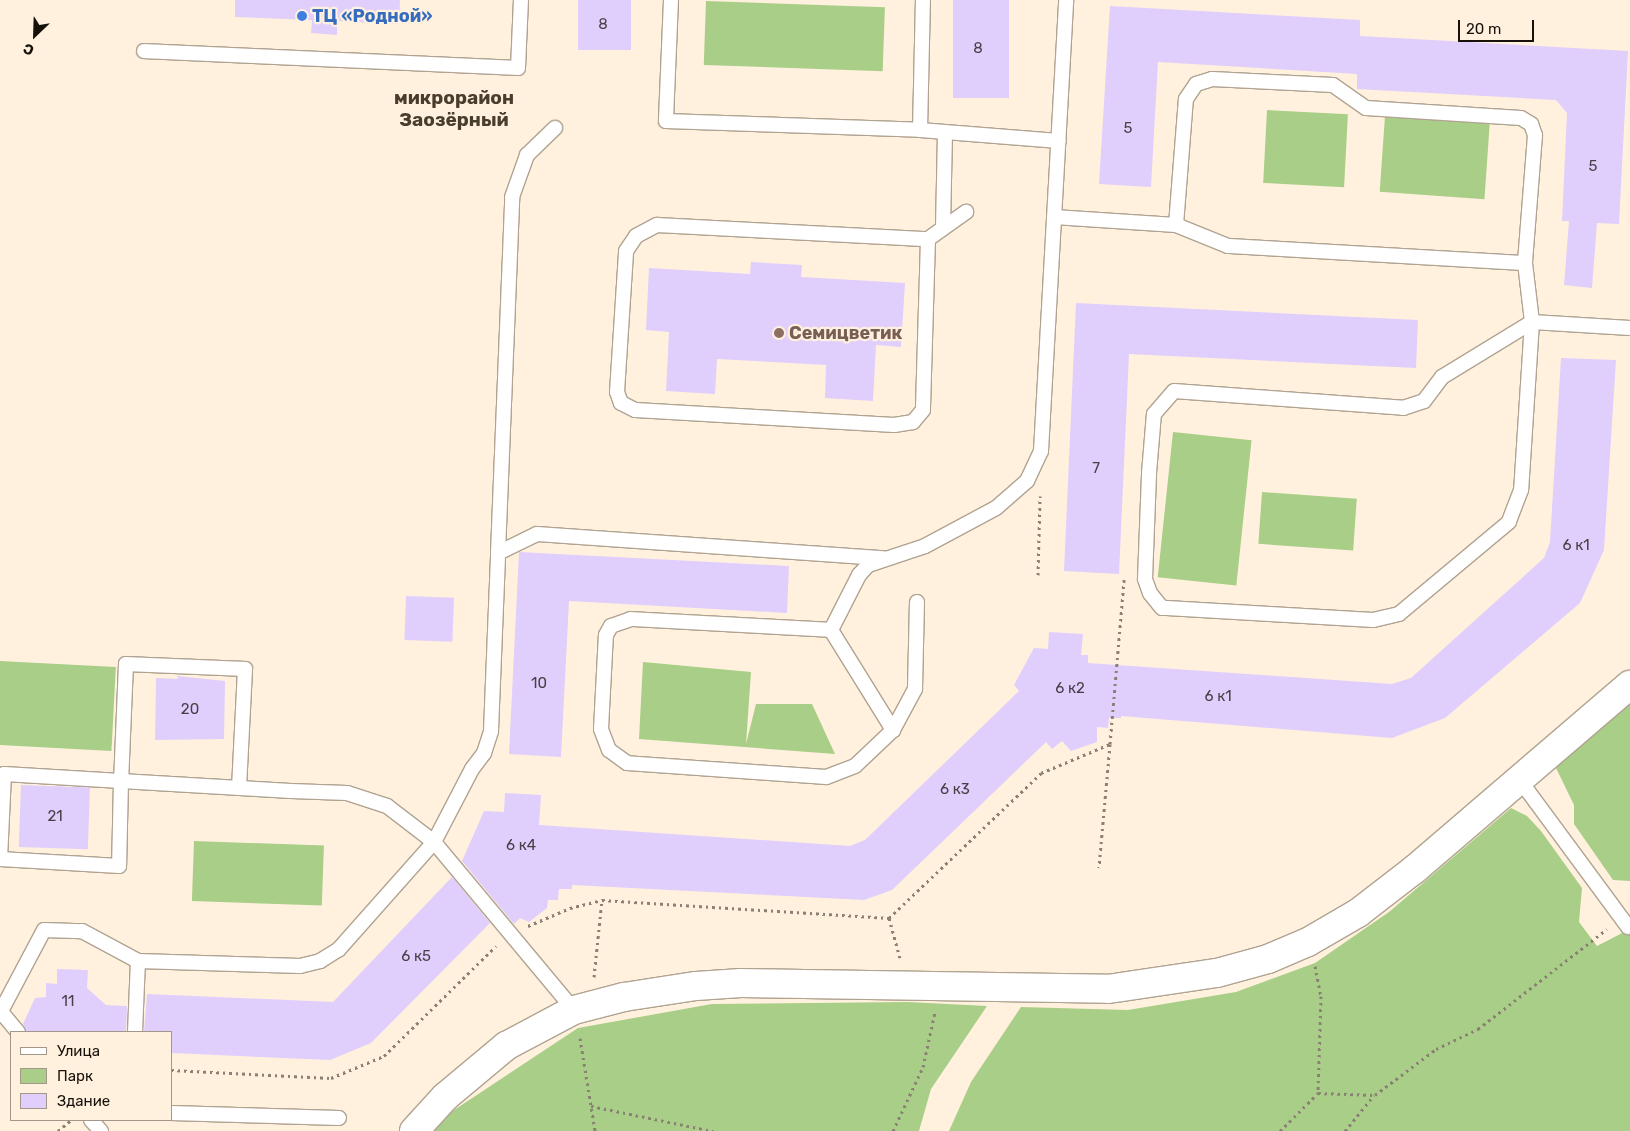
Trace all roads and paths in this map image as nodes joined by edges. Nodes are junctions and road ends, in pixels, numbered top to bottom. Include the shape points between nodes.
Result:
1 (522, 0) edge
2 (671, 0) edge
3 (923, 0) edge
4 (1066, 0) edge
5 (144, 50) dead end
6 (555, 128) dead end
7 (920, 130) junction
8 (945, 133) junction
9 (1059, 141) junction
10 (966, 212) dead end
11 (1054, 217) junction
12 (1176, 225) junction
13 (943, 228) junction
14 (928, 239) junction
15 (1525, 263) junction
16 (1532, 322) junction
17 (1630, 328) edge
18 (1041, 451) junction
19 (498, 553) junction
20 (883, 558) junction
21 (1038, 575) dead end
22 (1124, 579) dead end
23 (917, 602) dead end
24 (831, 630) junction
25 (1630, 685) edge
26 (893, 730) junction
27 (1110, 744) junction
28 (1519, 779) junction
29 (121, 781) junction
30 (239, 788) junction
31 (434, 842) junction
32 (1099, 868) dead end
33 (602, 900) junction
34 (889, 918) junction
35 (1624, 922) joint
36 (510, 933) junction
37 (1308, 942) junction
38 (138, 961) junction
39 (908, 985) junction
40 (943, 988) junction
41 (582, 1008) junction
42 (1, 1013) edge
43 (17, 1031) edge
44 (135, 1031) edge
45 (172, 1070) edge
46 (1318, 1093) junction
47 (1375, 1095) junction
48 (591, 1106) junction
49 (172, 1112) edge
50 (339, 1118) dead end
51 (70, 1121) edge
52 (92, 1121) edge
53 (58, 1131) edge
54 (101, 1131) edge
55 (414, 1131) edge
56 (595, 1131) edge
57 (713, 1131) edge
58 (893, 1131) edge
59 (1280, 1131) edge
60 (1345, 1131) edge

1 - 5 lane via 518,68
2 - 7 lane via 666,121
3 - 7 lane
4 - 9 lane
6 - 19 lane via 527,155 512,198
7 - 8 lane
8 - 9 lane
8 - 13 lane
9 - 11 lane
10 - 13 lane
11 - 12 lane
11 - 18 lane
12 - 15 lane via 1228,246
12 - 15 lane via 1183,113 1186,99 1196,84 1212,79 1333,86 1366,108 1521,118 1531,124 1535,135
13 - 14 lane
14 - 14 lane via 923,410 913,422 894,425 635,410 622,403 618,392 626,250 636,236 657,225
15 - 16 lane
16 - 16 lane via 1521,490 1509,522 1399,614 1373,620 1192,612 1162,608 1150,593 1145,579 1154,414 1174,391 1403,408 1424,400 1442,377
16 - 17 lane
18 - 20 lane via 1027,481 996,508 925,546
18 - 21 path
19 - 20 lane via 537,534
19 - 31 lane via 491,731 484,753 472,769
20 - 24 lane via 868,565 859,575
22 - 27 path
23 - 26 lane via 916,689
24 - 26 lane
24 - 26 lane via 620,620 606,634 603,740 616,757 642,766 826,776 855,766
25 - 28 street
27 - 32 path
27 - 34 path via 1041,773
28 - 35 lane
28 - 37 street via 1415,869 1358,913
29 - 29 lane via 4,774 0,859 119,866
29 - 30 lane
29 - 30 lane via 126,664 245,669
30 - 31 lane via 346,793 387,806
31 - 36 lane
31 - 38 lane via 338,949 320,961 300,966
33 - 34 path
33 - 36 path via 570,908
33 - 41 path
34 - 39 path
35 - 47 path via 1478,1029 1436,1049
36 - 41 lane
36 - 45 path via 384,1056 331,1078
37 - 40 street via 1260,961 1165,983 1108,989
37 - 46 path via 1321,996
38 - 42 lane via 82,931 44,930
38 - 44 lane
39 - 40 street
39 - 41 street via 786,983 696,986
40 - 58 path via 928,1034 923,1067
41 - 48 path
41 - 55 street via 506,1046 445,1097
42 - 43 lane
46 - 47 path
46 - 59 path
47 - 60 path
48 - 56 path
48 - 57 path
49 - 50 lane
51 - 53 path
52 - 54 lane

